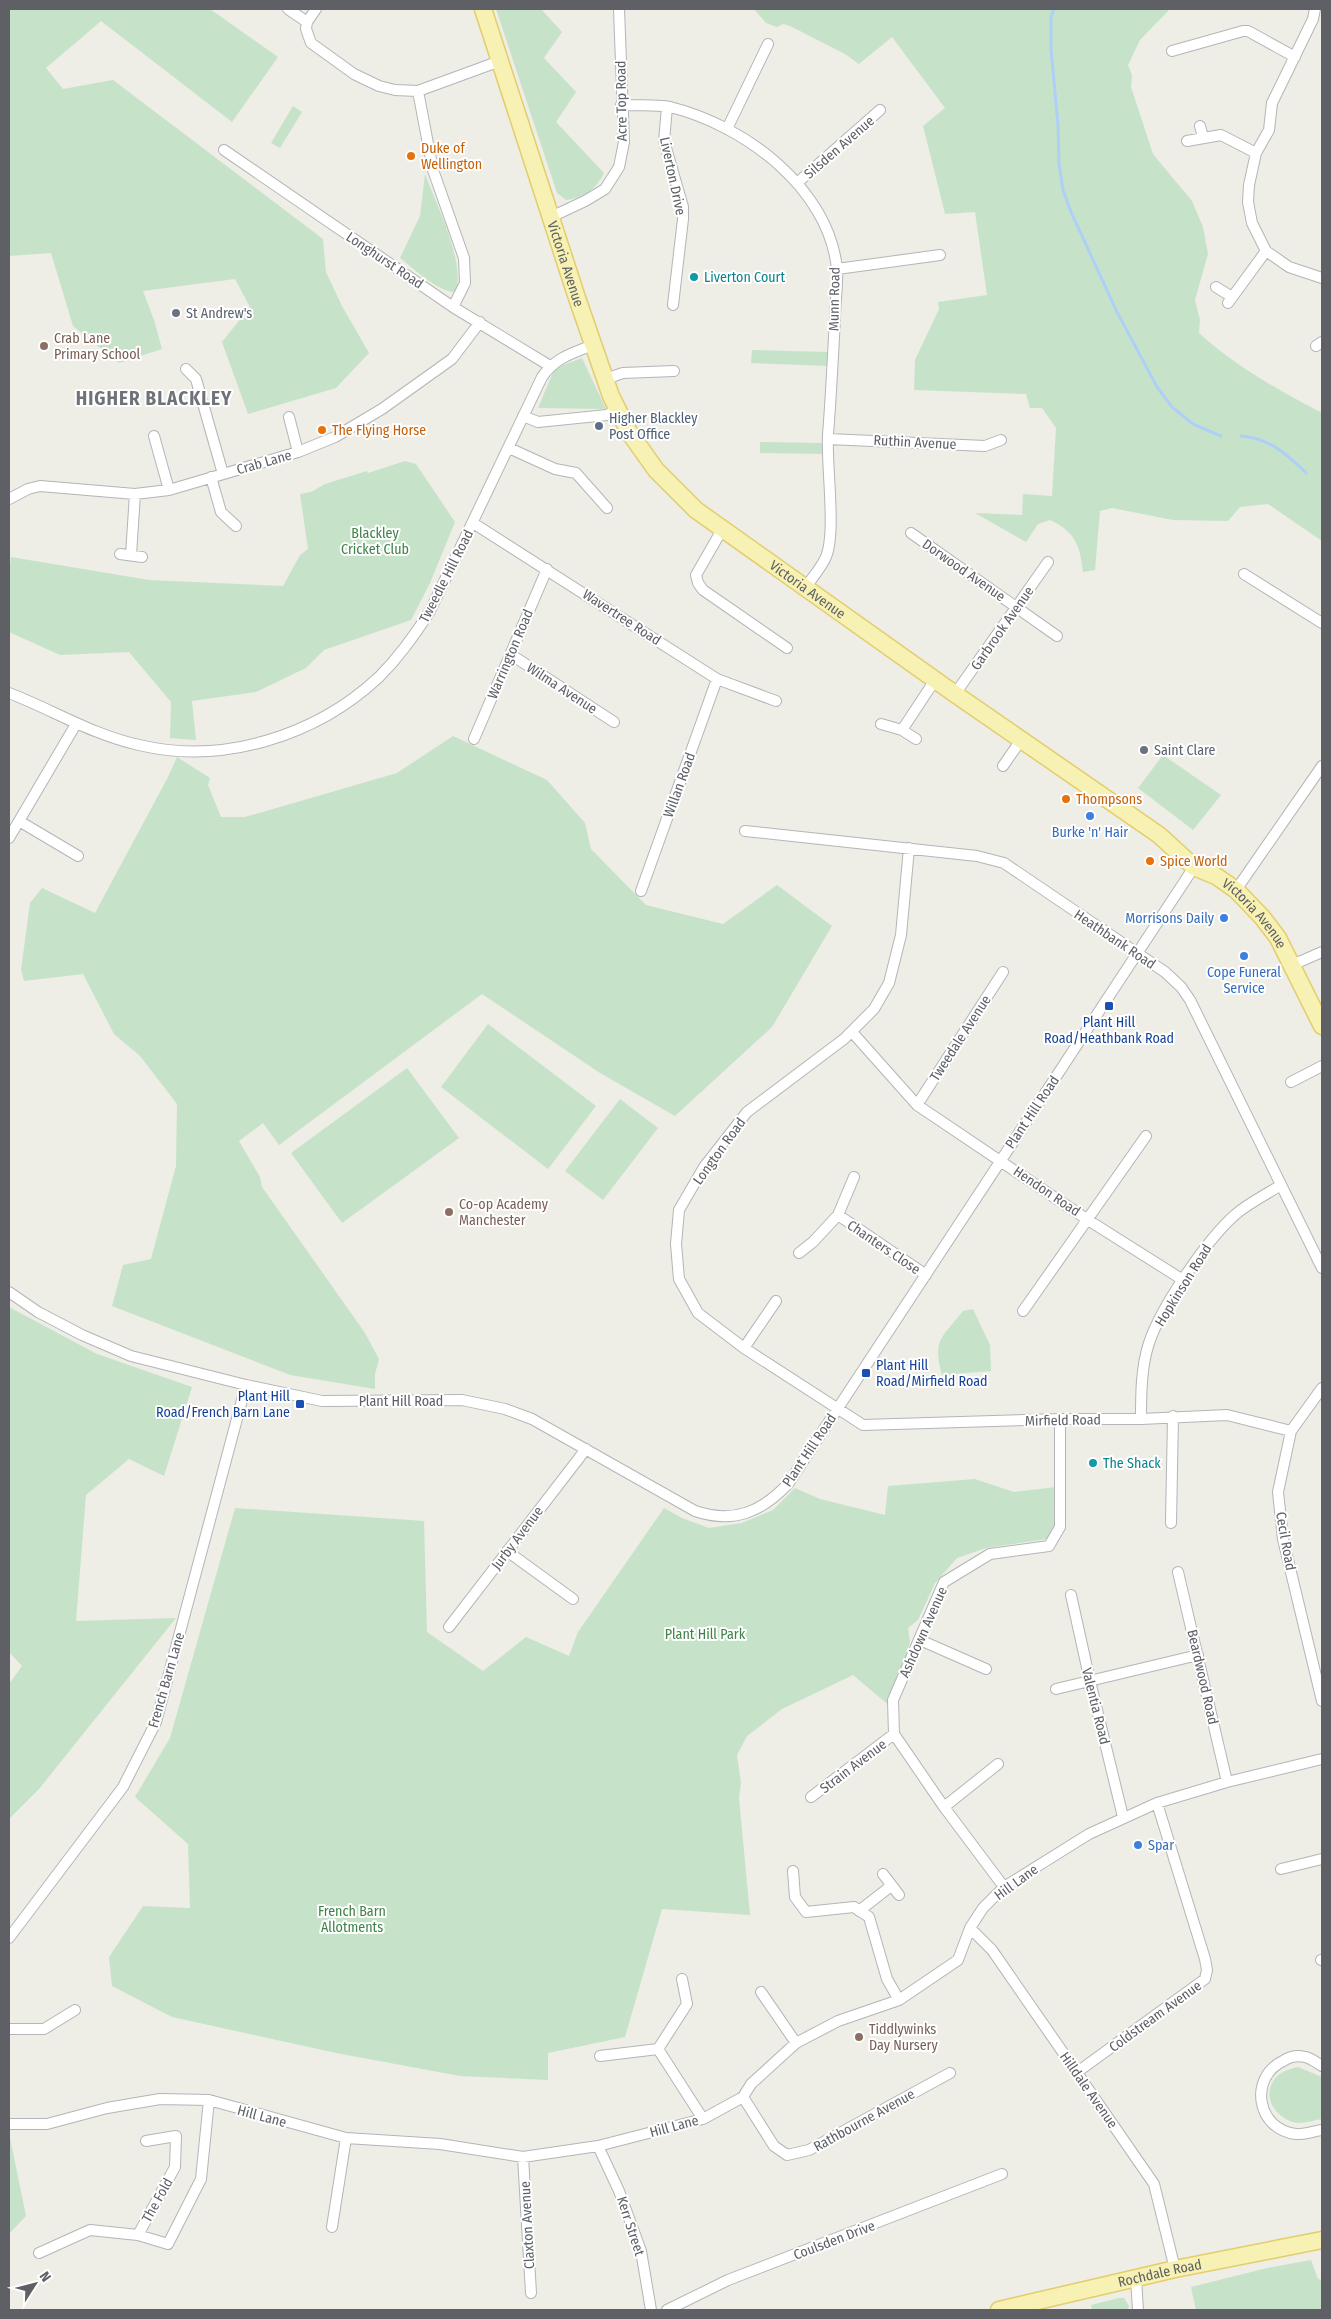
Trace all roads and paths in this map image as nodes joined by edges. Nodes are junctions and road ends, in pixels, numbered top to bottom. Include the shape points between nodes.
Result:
1 (288, 9) edge
2 (316, 9) edge
3 (483, 9) edge
4 (619, 9) edge
5 (1315, 9) edge
6 (307, 22) junction
7 (768, 44) dead end
8 (1172, 51) dead end
9 (1295, 57) junction
10 (500, 61) junction
11 (418, 91) junction
12 (621, 105) junction
13 (668, 107) junction
14 (880, 110) dead end
15 (1200, 126) dead end
16 (727, 129) junction
17 (1203, 137) junction
18 (1187, 141) dead end
19 (224, 150) dead end
20 (1256, 153) junction
21 (797, 183) junction
22 (551, 217) junction
23 (1266, 251) junction
24 (940, 255) dead end
25 (837, 269) junction
26 (1322, 278) edge
27 (1216, 287) dead end
28 (673, 305) dead end
29 (453, 307) junction
30 (480, 322) junction
31 (593, 345) junction
32 (550, 366) junction
33 (186, 369) dead end
34 (674, 370) dead end
35 (605, 379) junction
36 (617, 410) junction
37 (523, 416) junction
38 (289, 417) dead end
39 (154, 436) dead end
40 (828, 438) junction
41 (1001, 440) dead end
42 (509, 448) junction
43 (298, 452) junction
44 (224, 474) junction
45 (211, 477) junction
46 (169, 490) junction
47 (136, 494) junction
48 (9, 499) edge
49 (607, 508) dead end
50 (473, 523) junction
51 (236, 526) dead end
52 (723, 528) junction
53 (911, 533) dead end
54 (120, 554) dead end
55 (1048, 562) dead end
56 (547, 569) junction
57 (1244, 574) dead end
58 (806, 587) junction
59 (1016, 607) junction
60 (1322, 623) edge
61 (1057, 636) dead end
62 (787, 648) dead end
63 (510, 654) junction
64 (717, 679) junction
65 (935, 680) junction
66 (9, 693) edge
67 (955, 694) junction
68 (776, 701) dead end
69 (614, 722) dead end
70 (76, 724) junction
71 (882, 724) dead end
72 (902, 730) junction
73 (474, 739) dead end
74 (916, 739) dead end
75 (1021, 740) junction
76 (1003, 766) dead end
77 (1322, 766) edge
78 (20, 821) junction
79 (745, 831) dead end
80 (9, 838) edge
81 (909, 848) junction
82 (78, 856) dead end
83 (1194, 867) junction
84 (1236, 890) junction
85 (641, 891) dead end
86 (1322, 952) edge
87 (1137, 954) junction
88 (1292, 965) junction
89 (1004, 972) dead end
90 (1322, 1026) edge
91 (852, 1032) junction
92 (1322, 1066) edge
93 (1290, 1082) dead end
94 (917, 1105) junction
95 (1146, 1136) dead end
96 (1000, 1160) junction
97 (854, 1177) dead end
98 (1282, 1185) junction
99 (838, 1215) junction
100 (1088, 1220) junction
101 (799, 1253) dead end
102 (1322, 1268) edge
103 (926, 1275) junction
104 (1183, 1280) junction
105 (9, 1292) edge
106 (776, 1301) dead end
107 (1023, 1310) dead end
108 (744, 1348) junction
109 (246, 1385) junction
110 (1322, 1388) edge
111 (836, 1409) junction
112 (1173, 1416) junction
113 (1060, 1419) junction
114 (1141, 1419) junction
115 (1291, 1431) junction
116 (586, 1450) junction
117 (1170, 1523) dead end
118 (507, 1552) junction
119 (1178, 1572) dead end
120 (1071, 1594) dead end
121 (573, 1598) dead end
122 (449, 1628) dead end
123 (920, 1640) junction
124 (1198, 1655) junction
125 (986, 1669) dead end
126 (1090, 1681) junction
127 (1056, 1690) dead end
128 (1322, 1701) edge
129 (894, 1734) junction
130 (1322, 1759) edge
131 (998, 1764) dead end
132 (1228, 1782) junction
133 (811, 1797) dead end
134 (1157, 1803) junction
135 (944, 1808) junction
136 (1123, 1817) junction
137 (1322, 1859) edge
138 (1281, 1869) dead end
139 (793, 1871) dead end
140 (883, 1874) dead end
141 (891, 1886) junction
142 (1004, 1887) junction
143 (899, 1895) dead end
144 (859, 1911) junction
145 (970, 1928) junction
146 (9, 1938) edge
147 (682, 1979) dead end
148 (761, 1992) dead end
149 (899, 2000) junction
150 (76, 2010) dead end
151 (9, 2029) edge
152 (796, 2043) junction
153 (658, 2049) junction
154 (600, 2056) dead end
155 (1322, 2066) edge
156 (950, 2072) dead end
157 (1076, 2073) junction
158 (743, 2096) junction
159 (209, 2100) junction
160 (703, 2119) junction
161 (9, 2124) edge
162 (1322, 2130) edge
163 (346, 2138) junction
164 (146, 2141) dead end
165 (598, 2146) junction
166 (523, 2157) junction
167 (1002, 2174) dead end
168 (332, 2228) dead end
169 (138, 2235) junction
170 (1322, 2240) edge
171 (39, 2253) dead end
172 (1175, 2269) junction
173 (1136, 2278) junction
174 (530, 2294) dead end
175 (651, 2310) edge
176 (667, 2310) edge
177 (999, 2310) edge
178 (1138, 2310) edge

1 - 6 street
2 - 6 street
3 - 10 main road, Victoria Avenue
4 - 12 street, Acre Top Road
5 - 9 street
6 - 11 street via 306,34 311,43 354,74 379,86
7 - 16 street
8 - 9 street via 1189,51 1248,31
9 - 20 street via 1272,103 1269,130
10 - 11 street
10 - 22 main road, Victoria Avenue
11 - 29 street via 433,170 464,258 465,284
12 - 13 street, Munn Road
12 - 22 street, Acre Top Road via 624,142 614,178 604,189
13 - 16 street, Munn Road
13 - 28 street, Liverton Drive via 664,141 683,213
14 - 21 street, Silsden Avenue
15 - 17 street
16 - 21 street, Munn Road via 765,153
17 - 18 street
17 - 20 street via 1221,135
19 - 29 street, Longhurst Road
20 - 23 street via 1249,185 1249,212
21 - 25 street, Munn Road via 821,218
22 - 31 main road, Victoria Avenue
23 - 26 street via 1289,267
23 - 27 street via 1230,300
24 - 25 street
25 - 40 street, Munn Road
29 - 30 street, Longhurst Road
30 - 32 street, Longhurst Road
30 - 43 street, Crab Lane via 452,359 437,370 335,437
31 - 32 street via 561,357
31 - 35 main road, Victoria Avenue
32 - 37 street, Tweedle Hill Road
33 - 44 street via 196,379
34 - 35 street via 623,373
35 - 36 main road, Victoria Avenue
36 - 37 street via 607,415 538,422
36 - 52 main road, Victoria Avenue via 641,450 667,482 696,510
37 - 42 street, Tweedle Hill Road
38 - 43 street
39 - 46 street
40 - 41 street, Ruthin Avenue via 984,446
40 - 58 street, Munn Road via 829,544 825,559
42 - 49 street via 555,469 576,473
42 - 50 street, Tweedle Hill Road
43 - 44 street, Crab Lane
44 - 45 street, Crab Lane
45 - 46 street, Crab Lane
45 - 51 street via 222,512
46 - 47 street, Crab Lane
47 - 48 street, Crab Lane via 40,486
47 - 54 street via 137,556
50 - 56 street, Wavertree Road
50 - 70 street, Tweedle Hill Road via 430,612 410,642 368,686 319,720 254,744 188,752 139,746
52 - 58 main road, Victoria Avenue
52 - 62 street via 696,575 698,583 703,590
53 - 59 street, Dorwood Avenue
55 - 59 street, Garbrook Avenue
56 - 63 street, Warrington Road
56 - 64 street, Wavertree Road
57 - 60 street
58 - 65 main road, Victoria Avenue
59 - 61 street, Dorwood Avenue
59 - 67 street, Garbrook Avenue
63 - 69 street, Wilma Avenue
63 - 73 street, Warrington Road
64 - 68 street, Wavertree Road
64 - 85 street, Willan Road
65 - 67 main road, Victoria Avenue
65 - 72 street
66 - 70 street, Tweedle Hill Road
67 - 75 main road, Victoria Avenue
70 - 78 street
71 - 72 street
72 - 74 street
75 - 76 street
75 - 83 main road, Victoria Avenue via 1159,835
77 - 84 street
78 - 80 street
78 - 82 street
79 - 81 street, Heathbank Road
81 - 87 street, Heathbank Road via 978,856 1004,863
81 - 91 street, Longton Road via 901,935 889,983 874,1009
83 - 84 main road, Victoria Avenue via 1216,876
83 - 87 street, Plant Hill Road
84 - 88 main road, Victoria Avenue via 1272,929
86 - 88 street
87 - 96 street, Plant Hill Road
87 - 98 street, Heathbank Road via 1174,980 1190,1000
88 - 90 main road, Victoria Avenue
89 - 94 street, Tweedale Avenue
91 - 94 street, Hendon Road
91 - 108 street, Longton Road via 747,1112 704,1167 679,1210 676,1244 679,1279 698,1313
92 - 93 street
94 - 96 street, Hendon Road
95 - 100 street
96 - 100 street, Hendon Road
96 - 103 street, Plant Hill Road
97 - 99 street
98 - 102 street, Heathbank Road
98 - 104 street, Hopkinson Road via 1227,1221
99 - 101 street, Chanters Close
99 - 103 street, Chanters Close
100 - 104 street, Hendon Road
100 - 107 street
103 - 111 street, Plant Hill Road
104 - 114 street, Hopkinson Road via 1148,1344 1141,1389
105 - 109 street, Plant Hill Road via 38,1312 131,1356
106 - 108 street
108 - 111 street, Longton Road
109 - 116 street, Plant Hill Road via 322,1401 462,1400 485,1404 532,1419
109 - 146 street, French Barn Lane via 156,1722 124,1787
110 - 115 street, Cecil Road
111 - 113 street, Mirfield Road via 864,1425
111 - 116 street, Plant Hill Road via 788,1484 765,1504 734,1516 718,1517 695,1511
112 - 114 street, Mirfield Road
112 - 115 street, Mirfield Road via 1227,1415
112 - 117 street
113 - 114 street, Mirfield Road
113 - 123 street, Ashdown Avenue via 1060,1527 1049,1546 990,1554 944,1582
115 - 128 street, Cecil Road via 1278,1492 1283,1539
116 - 118 street, Jurby Avenue
118 - 121 street
118 - 122 street, Jurby Avenue
119 - 124 street, Beardwood Road
120 - 126 street, Valentia Road
123 - 125 street
123 - 129 street, Ashdown Avenue via 894,1700
124 - 126 street
124 - 132 street, Beardwood Road
126 - 127 street
126 - 136 street, Valentia Road
129 - 133 street, Strain Avenue
129 - 135 street
130 - 132 street, Hill Lane
131 - 135 street
132 - 134 street, Hill Lane
134 - 136 street, Hill Lane
134 - 157 street, Coldstream Avenue via 1205,1959 1206,1979
135 - 142 street
136 - 142 street, Hill Lane via 1089,1834
137 - 138 street
139 - 144 street via 795,1896 806,1912 854,1907
140 - 141 street
141 - 143 street
141 - 144 street
142 - 145 street, Hill Lane via 983,1908
144 - 149 street via 869,1918 887,1979
145 - 149 street, Hill Lane via 958,1960
145 - 157 street, Hilldale Avenue via 992,1950
147 - 153 street via 687,2004
148 - 152 street
149 - 152 street, Hill Lane via 838,2020
150 - 151 street via 44,2029
152 - 158 street, Hill Lane
153 - 154 street
153 - 160 street
155 - 162 street via 1305,2057 1285,2059 1274,2065 1265,2076 1259,2094 1267,2115 1284,2130 1296,2134
156 - 158 street, Rathbourne Avenue via 809,2150 787,2155 774,2146
157 - 172 street, Hilldale Avenue via 1154,2184
158 - 160 street, Hill Lane
159 - 161 street, Hill Lane via 160,2098 46,2124
159 - 163 street, Hill Lane
159 - 169 street via 200,2179 168,2244
160 - 165 street, Hill Lane
163 - 166 street, Hill Lane via 440,2144
163 - 168 street
164 - 169 street, The Fold via 176,2136 176,2167
165 - 166 street, Hill Lane
165 - 175 street, Kerr Street via 619,2190 641,2251
166 - 174 street, Claxton Avenue
167 - 176 street, Coulsden Drive via 728,2280
169 - 171 street via 90,2230
170 - 172 main road, Rochdale Road
172 - 173 main road, Rochdale Road
173 - 177 main road, Rochdale Road
173 - 178 street

